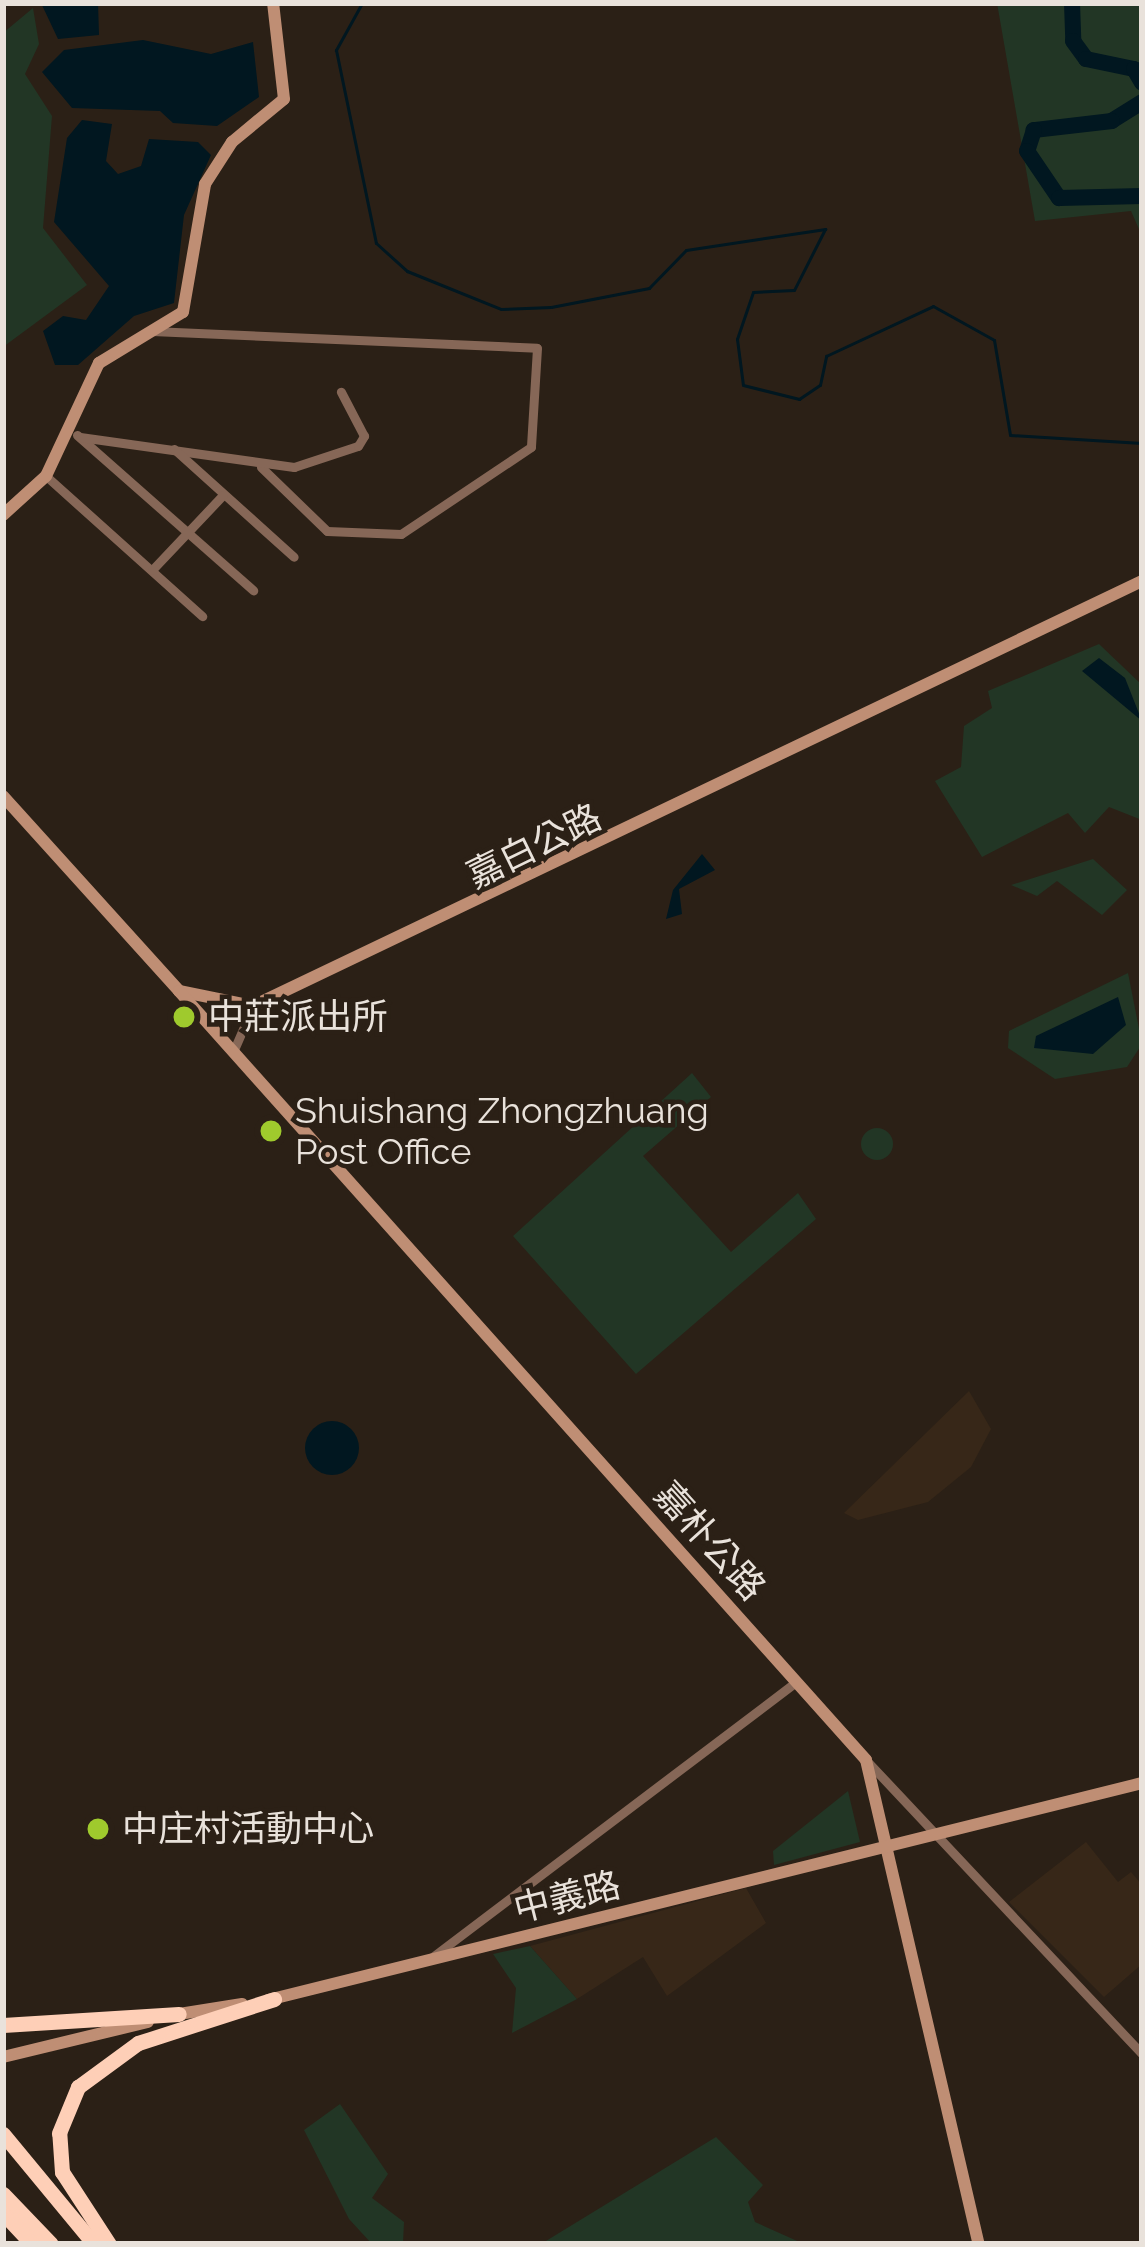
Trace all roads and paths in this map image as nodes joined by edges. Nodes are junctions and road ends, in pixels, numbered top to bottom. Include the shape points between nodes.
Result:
1 (273, 3) edge
2 (145, 329) junction
3 (341, 392) dead end
4 (68, 425) junction
5 (80, 437) junction
6 (174, 448) junction
7 (261, 467) junction
8 (46, 476) junction
9 (223, 495) junction
10 (3, 514) edge
11 (189, 532) junction
12 (294, 556) dead end
13 (152, 570) junction
14 (1142, 581) edge
15 (253, 590) dead end
16 (202, 616) dead end
17 (3, 796) edge
18 (179, 991) junction
19 (253, 1006) junction
20 (233, 1052) junction
21 (795, 1683) junction
22 (866, 1760) junction
23 (1142, 1783) edge
24 (937, 1838) junction
25 (888, 1848) junction
26 (426, 1962) junction
27 (274, 1999) junction
28 (179, 2014) junction
29 (3, 2025) edge
30 (1142, 2054) edge
31 (3, 2057) edge
32 (3, 2134) edge
33 (3, 2194) edge
34 (3, 2213) edge
35 (32, 2244) edge
36 (51, 2244) edge
37 (94, 2244) edge
38 (109, 2244) edge
39 (979, 2244) edge

1 - 2 main road via 284,99 217,162 193,222 190,297
2 - 4 main road via 99,363
2 - 7 street via 537,348 531,447 401,534 327,531
3 - 7 street via 364,436 358,446
4 - 5 street
4 - 8 main road
5 - 6 street
5 - 11 street
6 - 7 street
6 - 9 street
8 - 10 main road
8 - 13 street
9 - 11 street
9 - 12 street
11 - 13 street
11 - 15 street
13 - 16 street
14 - 19 main road, 嘉白公路
17 - 18 main road
18 - 19 main road
18 - 20 main road, 嘉朴公路
19 - 20 street
20 - 21 main road, 嘉朴公路
21 - 22 main road, 嘉朴公路
21 - 26 street
22 - 24 street
22 - 25 main road, 嘉朴公路
23 - 24 main road, 中義路
24 - 25 main road, 中義路
24 - 30 street
25 - 26 main road, 中義路
25 - 39 main road, 嘉朴公路
26 - 27 main road, 中義路
27 - 28 main road, 中義路
27 - 38 highway via 138,2043 79,2087 59,2133 62,2172
28 - 29 highway
28 - 31 main road, 中義路
32 - 37 highway
33 - 36 highway
34 - 35 highway

